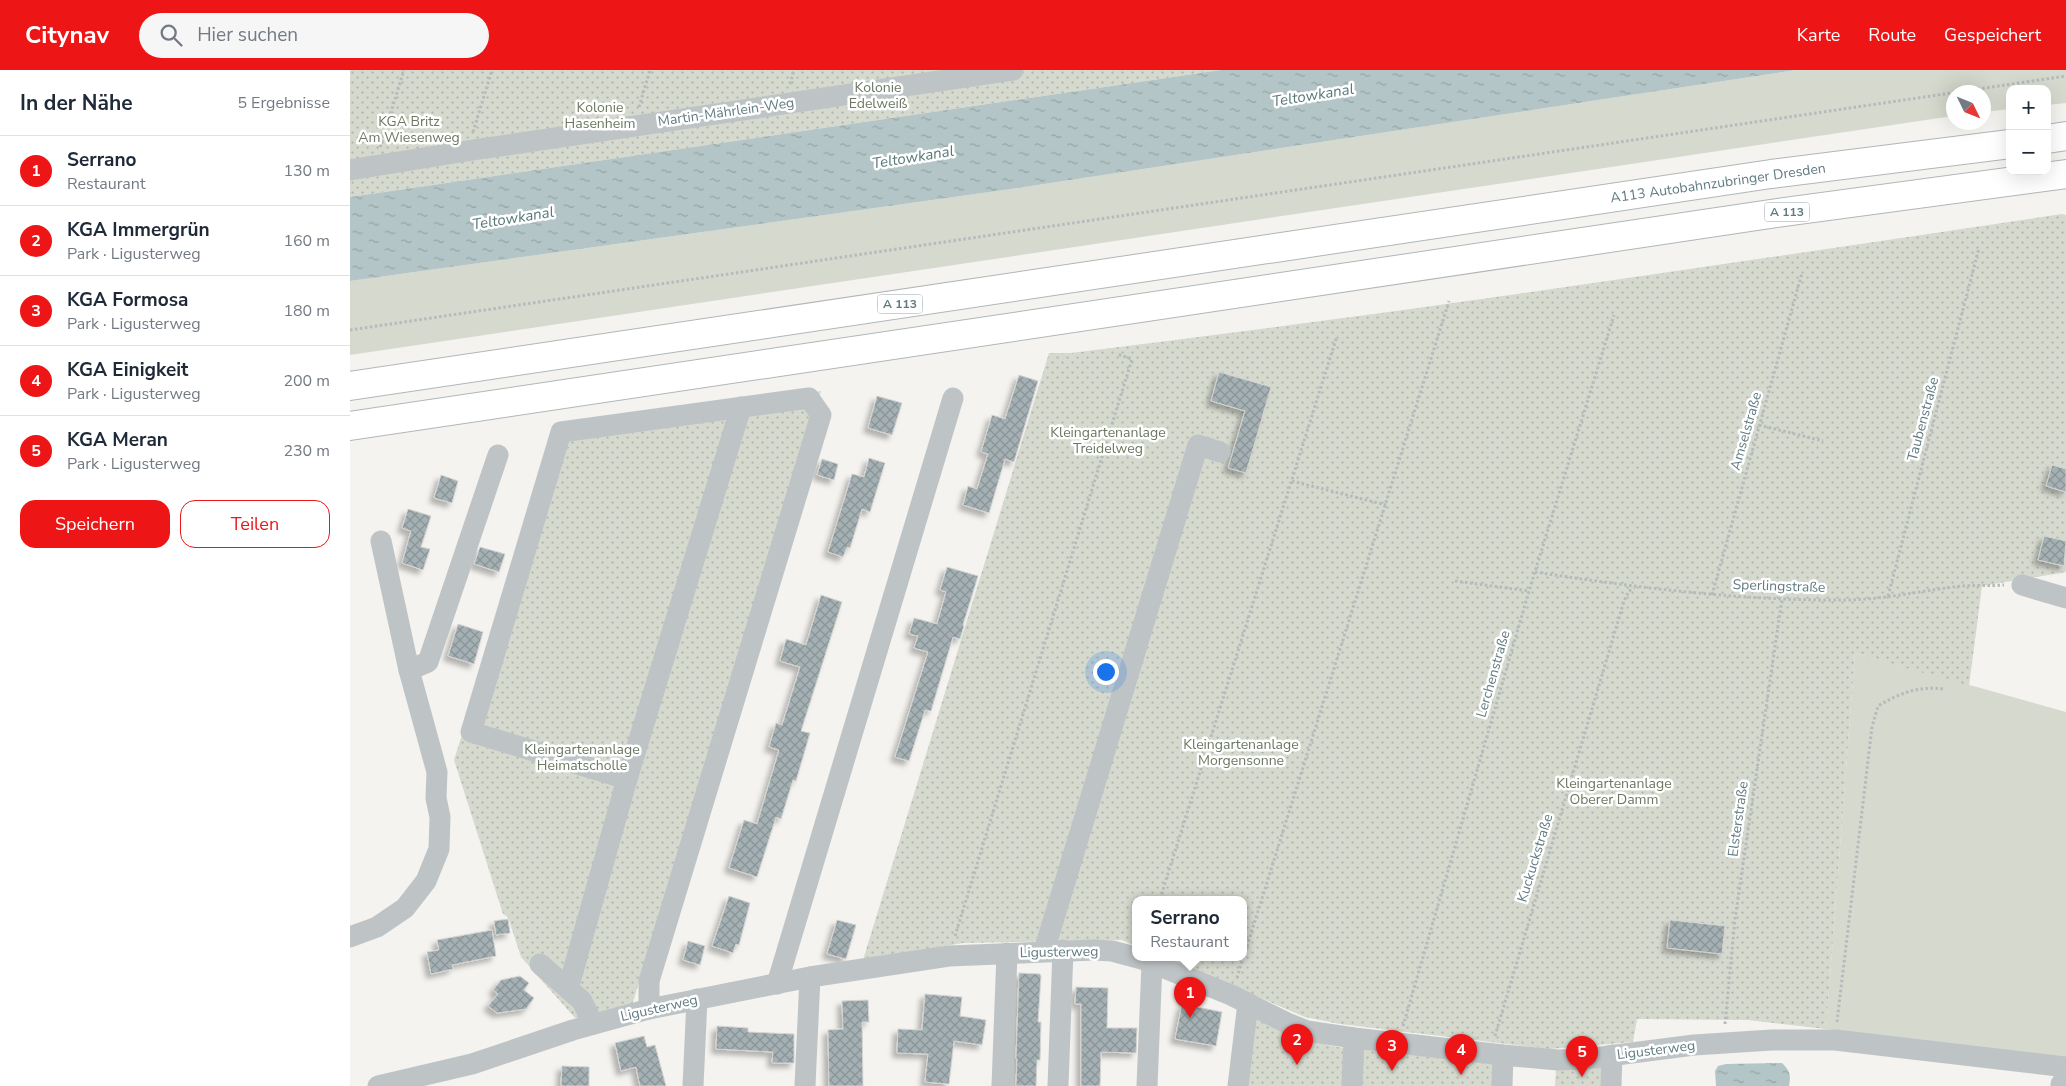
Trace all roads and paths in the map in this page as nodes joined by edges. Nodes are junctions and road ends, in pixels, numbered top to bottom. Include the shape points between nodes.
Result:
1 (404, 70) edge
2 (492, 70) edge
3 (650, 70) edge
4 (1013, 70) edge
5 (2066, 76) edge
6 (638, 125) junction
7 (2066, 136) edge
8 (2051, 138) edge
9 (1998, 145) edge
10 (473, 150) junction
11 (380, 165) junction
12 (350, 170) edge
13 (2066, 174) edge
14 (1979, 248) dead end
15 (1802, 272) dead end
16 (1449, 301) dead end
17 (1614, 315) dead end
18 (350, 330) edge
19 (1337, 336) dead end
20 (1117, 354) dead end
21 (350, 386) edge
22 (952, 398) dead end
23 (740, 407) junction
24 (350, 426) edge
25 (1759, 426) junction
26 (1823, 440) dead end
27 (1220, 452) dead end
28 (498, 455) dead end
29 (1292, 481) junction
30 (1386, 506) junction
31 (381, 541) dead end
32 (1535, 572) junction
33 (1454, 581) dead end
34 (2022, 585) joint
35 (1635, 587) junction
36 (1529, 590) junction
37 (1712, 595) junction
38 (1888, 596) junction
39 (2066, 598) edge
40 (1782, 599) junction
41 (409, 670) junction
42 (1944, 689) dead end
43 (627, 779) junction
44 (1161, 896) edge
45 (350, 937) edge
46 (1247, 946) edge
47 (1053, 951) junction
48 (1007, 953) junction
49 (949, 956) junction
50 (1132, 957) edge
51 (1145, 961) edge
52 (1152, 963) junction
53 (540, 964) dead end
54 (810, 977) junction
55 (777, 984) junction
56 (568, 989) junction
57 (697, 999) junction
58 (1248, 1003) junction
59 (649, 1010) junction
60 (593, 1024) junction
61 (1354, 1038) junction
62 (1835, 1040) junction
63 (1398, 1042) junction
64 (1723, 1043) junction
65 (1497, 1054) junction
66 (1612, 1055) junction
67 (2063, 1079) edge
68 (432, 1080) edge
69 (378, 1086) edge
70 (694, 1086) edge
71 (805, 1086) edge
72 (1002, 1086) edge
73 (1058, 1086) edge
74 (1147, 1086) edge
75 (1238, 1086) edge
76 (1352, 1086) edge
77 (1502, 1086) edge
78 (1612, 1086) edge

1 - 11 path via 379,151
2 - 10 path via 471,138
3 - 6 path via 637,115
4 - 6 street, Martin-Mährlein-Weg
5 - 18 path
6 - 10 street, Martin-Mährlein-Weg
7 - 8 highway
9 - 21 highway, A113 Autobahnzubringer Dresden / A 113 via 1771,174
10 - 11 street, Martin-Mährlein-Weg
11 - 12 street, Martin-Mährlein-Weg
13 - 24 highway, A 113 via 1777,213
14 - 38 path, Taubenstraße
15 - 25 path, Amselstraße
16 - 30 path
17 - 32 path, Lerchenstraße
19 - 29 path
20 - 49 path via 1132,360
22 - 55 street
23 - 43 street
23 - 43 street via 562,432 556,450 471,732
23 - 59 street via 809,398 821,415 649,981
25 - 26 path
25 - 37 path, Amselstraße
27 - 47 street via 1198,445
28 - 41 street via 428,662
29 - 30 path
29 - 44 path
30 - 46 path
31 - 41 street
32 - 35 path, Sperlingstraße
32 - 36 path, Lerchenstraße
33 - 36 path
34 - 38 path, Sperlingstraße via 1963,586
34 - 39 street
35 - 37 path, Sperlingstraße
35 - 65 path, Kuckuckstraße via 1624,601
36 - 63 path, Lerchenstraße
37 - 40 path, Sperlingstraße
38 - 40 path, Sperlingstraße via 1851,600
40 - 64 path, Elsterstraße via 1735,919
41 - 45 street via 436,772 439,849 426,881 405,908 377,927
42 - 62 path via 1928,687 1900,693 1878,706 1863,795
43 - 56 street
47 - 48 street, Ligusterweg
47 - 50 street, Ligusterweg via 1112,951
47 - 73 street
48 - 49 street, Ligusterweg
48 - 72 street
49 - 54 street, Ligusterweg
51 - 52 street, Ligusterweg
52 - 58 street, Ligusterweg
52 - 74 street
53 - 56 street
54 - 55 street, Ligusterweg
54 - 71 street
55 - 57 street, Ligusterweg
56 - 60 street via 582,1001
57 - 59 street, Ligusterweg
57 - 70 street
58 - 61 street, Ligusterweg via 1307,1031
58 - 75 street
59 - 60 street, Ligusterweg
60 - 68 street, Ligusterweg via 536,1041
61 - 63 street, Ligusterweg
61 - 76 street
62 - 64 street, Ligusterweg
62 - 67 street, Ligusterweg
63 - 65 street, Ligusterweg
64 - 66 street, Ligusterweg
65 - 66 street, Ligusterweg via 1558,1060
65 - 77 street
66 - 78 street
68 - 69 street, Ligusterweg

